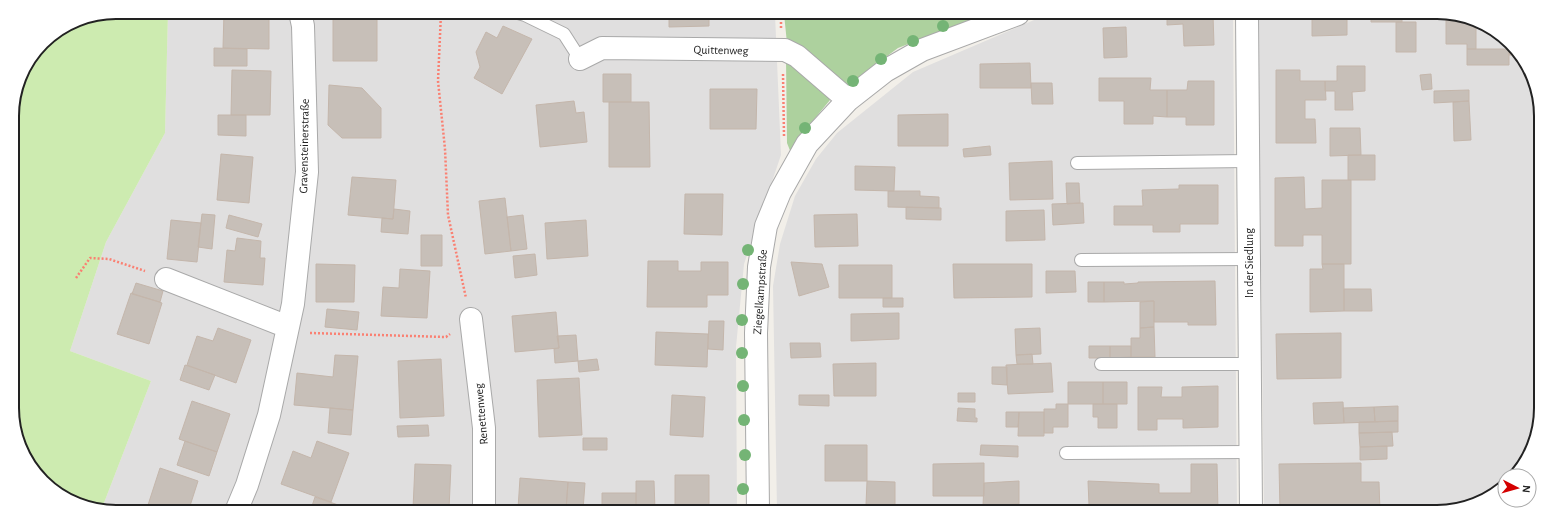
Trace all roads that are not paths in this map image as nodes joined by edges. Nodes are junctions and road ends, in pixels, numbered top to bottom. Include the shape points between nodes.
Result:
1 (302, 19) edge
2 (534, 19) edge
3 (1005, 19) edge
4 (1247, 19) edge
5 (580, 59) joint
6 (848, 100) junction
7 (1248, 161) junction
8 (1077, 163) dead end
9 (1249, 259) junction
10 (1081, 260) dead end
11 (166, 279) road end
12 (471, 319) road end
13 (288, 327) junction
14 (1101, 364) dead end
15 (1250, 364) junction
16 (1250, 452) junction
17 (1066, 453) dead end
18 (239, 505) edge
19 (484, 505) edge
20 (758, 505) edge
21 (1251, 505) edge

1 - 13 street, Gravensteinerstraße via 307,172 293,304
2 - 5 lane via 564,34
3 - 6 street, Ziegelkampstraße via 922,50 885,71
4 - 7 street, In der Siedlung
5 - 6 street, Quittenweg via 602,48 785,50 797,56
6 - 20 street, Ziegelkampstraße via 807,144 780,192 766,226 759,267 756,332
7 - 8 lane
7 - 9 street, In der Siedlung
9 - 10 lane
9 - 15 street, In der Siedlung
11 - 13 street
12 - 19 street, Renettenweg via 484,428
13 - 18 street, Gravensteinerstraße via 269,415
14 - 15 lane
15 - 16 street, In der Siedlung
16 - 17 lane
16 - 21 street, In der Siedlung

